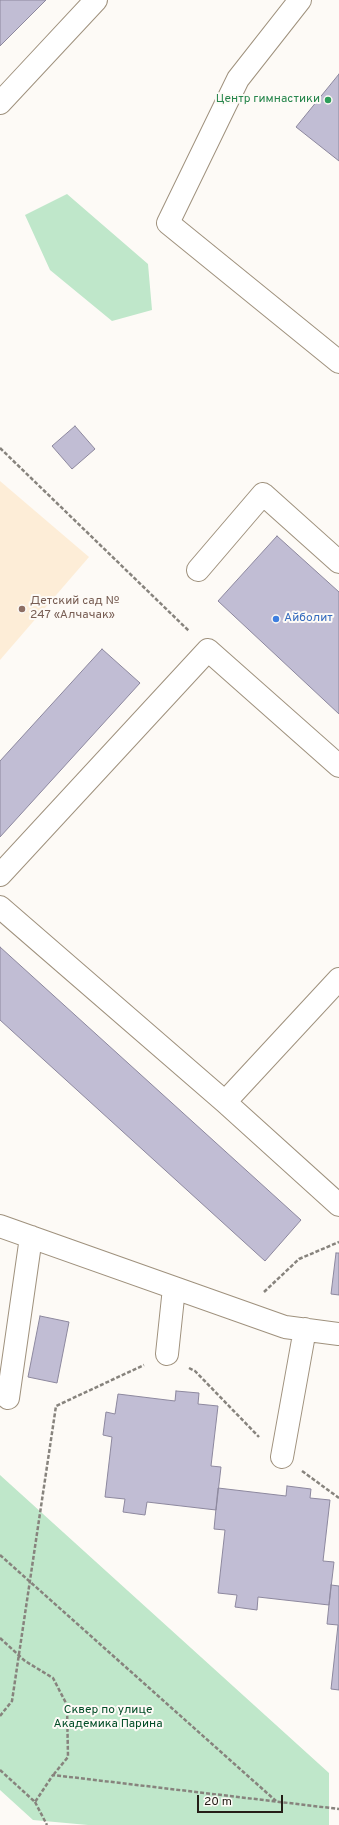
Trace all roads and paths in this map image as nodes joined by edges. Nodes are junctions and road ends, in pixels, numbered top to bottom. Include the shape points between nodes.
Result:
1 (96, 0) edge
2 (300, 0) edge
3 (0, 103) edge
4 (339, 362) edge
5 (0, 448) edge
6 (339, 562) edge
7 (198, 570) dead end
8 (208, 650) junction
9 (339, 766) edge
10 (0, 875) edge
11 (0, 907) edge
12 (339, 980) edge
13 (225, 1102) junction
14 (339, 1205) edge
15 (0, 1226) edge
16 (31, 1237) junction
17 (339, 1242) edge
18 (174, 1288) junction
19 (244, 1312) junction
20 (305, 1330) junction
21 (339, 1334) edge
22 (167, 1354) junction
23 (8, 1398) dead end
24 (282, 1456) junction
25 (339, 1498) edge
26 (0, 1555) edge
27 (30, 1583) junction
28 (0, 1638) edge
29 (19, 1656) junction
30 (0, 1716) edge
31 (0, 1770) edge
32 (54, 1774) junction
33 (276, 1801) junction
34 (35, 1802) junction
35 (339, 1809) edge
36 (48, 1825) edge

1 - 3 lane
2 - 4 lane via 238,79 168,223
5 - 8 path
6 - 7 lane via 263,494
8 - 9 lane
8 - 10 lane
11 - 13 lane
12 - 13 lane
13 - 14 lane
15 - 16 lane
16 - 18 lane
16 - 23 lane
17 - 19 path via 299,1259
18 - 19 lane
18 - 22 lane
19 - 20 lane via 285,1327
20 - 21 lane
20 - 24 lane
22 - 24 path via 195,1371 268,1446
22 - 27 path via 56,1406
24 - 25 path
26 - 27 path
27 - 29 path
27 - 33 path
28 - 29 path
29 - 30 path via 12,1702
29 - 32 path via 53,1678 67,1705 68,1757
31 - 34 path
32 - 33 path
32 - 34 path
33 - 35 path
34 - 36 path

